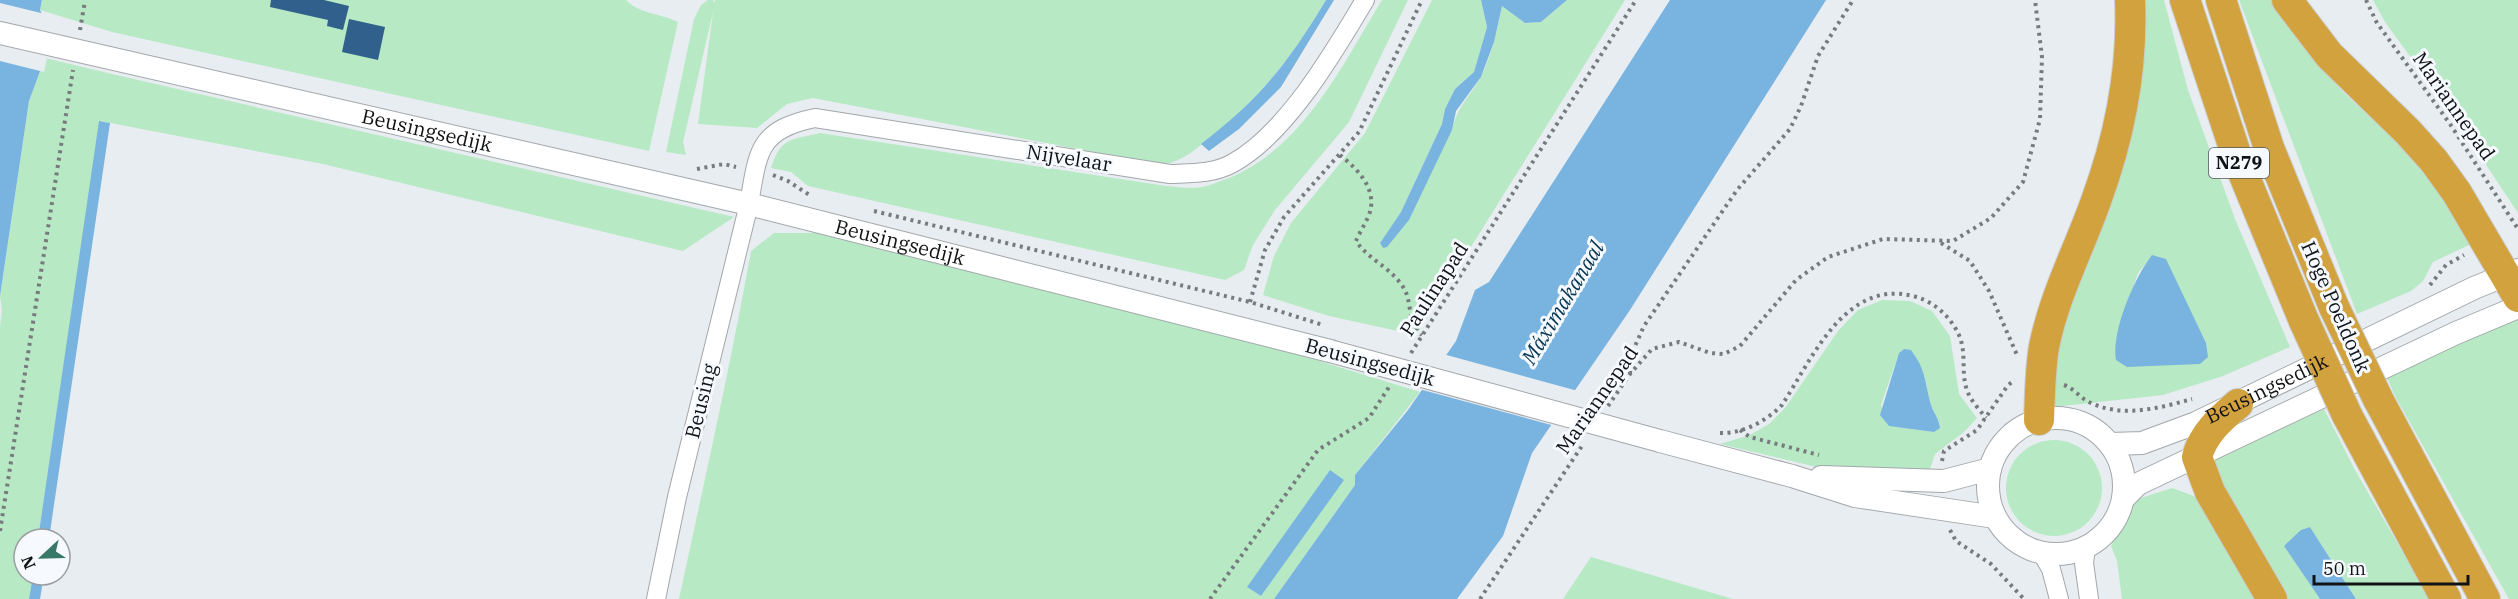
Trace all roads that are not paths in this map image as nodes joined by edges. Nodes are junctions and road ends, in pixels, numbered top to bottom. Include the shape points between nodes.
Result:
1 (1365, 0) edge
2 (2130, 0) edge
3 (2185, 0) edge
4 (2221, 0) edge
5 (2287, 0) edge
6 (0, 33) edge
7 (749, 204) junction
8 (2514, 281) edge
9 (2518, 307) edge
10 (2238, 404) junction
11 (2039, 420) junction
12 (2110, 444) junction
13 (2197, 458) junction
14 (1990, 469) junction
15 (1792, 476) junction
16 (2124, 498) junction
17 (1995, 517) junction
18 (2086, 548) junction
19 (2042, 553) junction
20 (656, 599) edge
21 (2059, 599) edge
22 (2089, 599) edge
23 (2272, 599) edge
24 (2446, 599) edge
25 (2485, 599) edge

1 - 7 street, Nijvelaar via 1330,59 1289,112 1233,163 1205,172 1170,174 815,118 791,123 765,140
2 - 11 highway via 2129,76 2116,139 2044,347 2022,379
3 - 24 highway, Hoge Poeldonk / N279, bridge via 2246,181 2304,321 2346,415
4 - 25 highway, Hoge Poeldonk / N279, bridge via 2269,148 2334,307 2378,399
5 - 8 highway via 2329,55 2434,161
6 - 7 street, Beusingsedijk
7 - 15 street, Beusingsedijk, bridge via 1330,351
7 - 20 street, Beusing
8 - 10 street, Beusingsedijk via 2325,358
9 - 13 street, Beusingsedijk via 2434,343
10 - 12 street, Beusingsedijk via 2142,443
10 - 13 highway via 2206,435
11 - 12 street via 2078,421
11 - 14 street via 2008,438
12 - 16 street via 2124,479
13 - 16 street, Beusingsedijk via 2138,484
13 - 23 highway via 2210,492
14 - 15 street, Beusingsedijk via 1944,481
14 - 17 street via 1988,487
15 - 17 street, Beusingsedijk via 1854,496
16 - 18 street via 2117,518 2104,535
17 - 19 street via 2010,536
18 - 19 street via 2064,554
18 - 22 street
19 - 21 street

